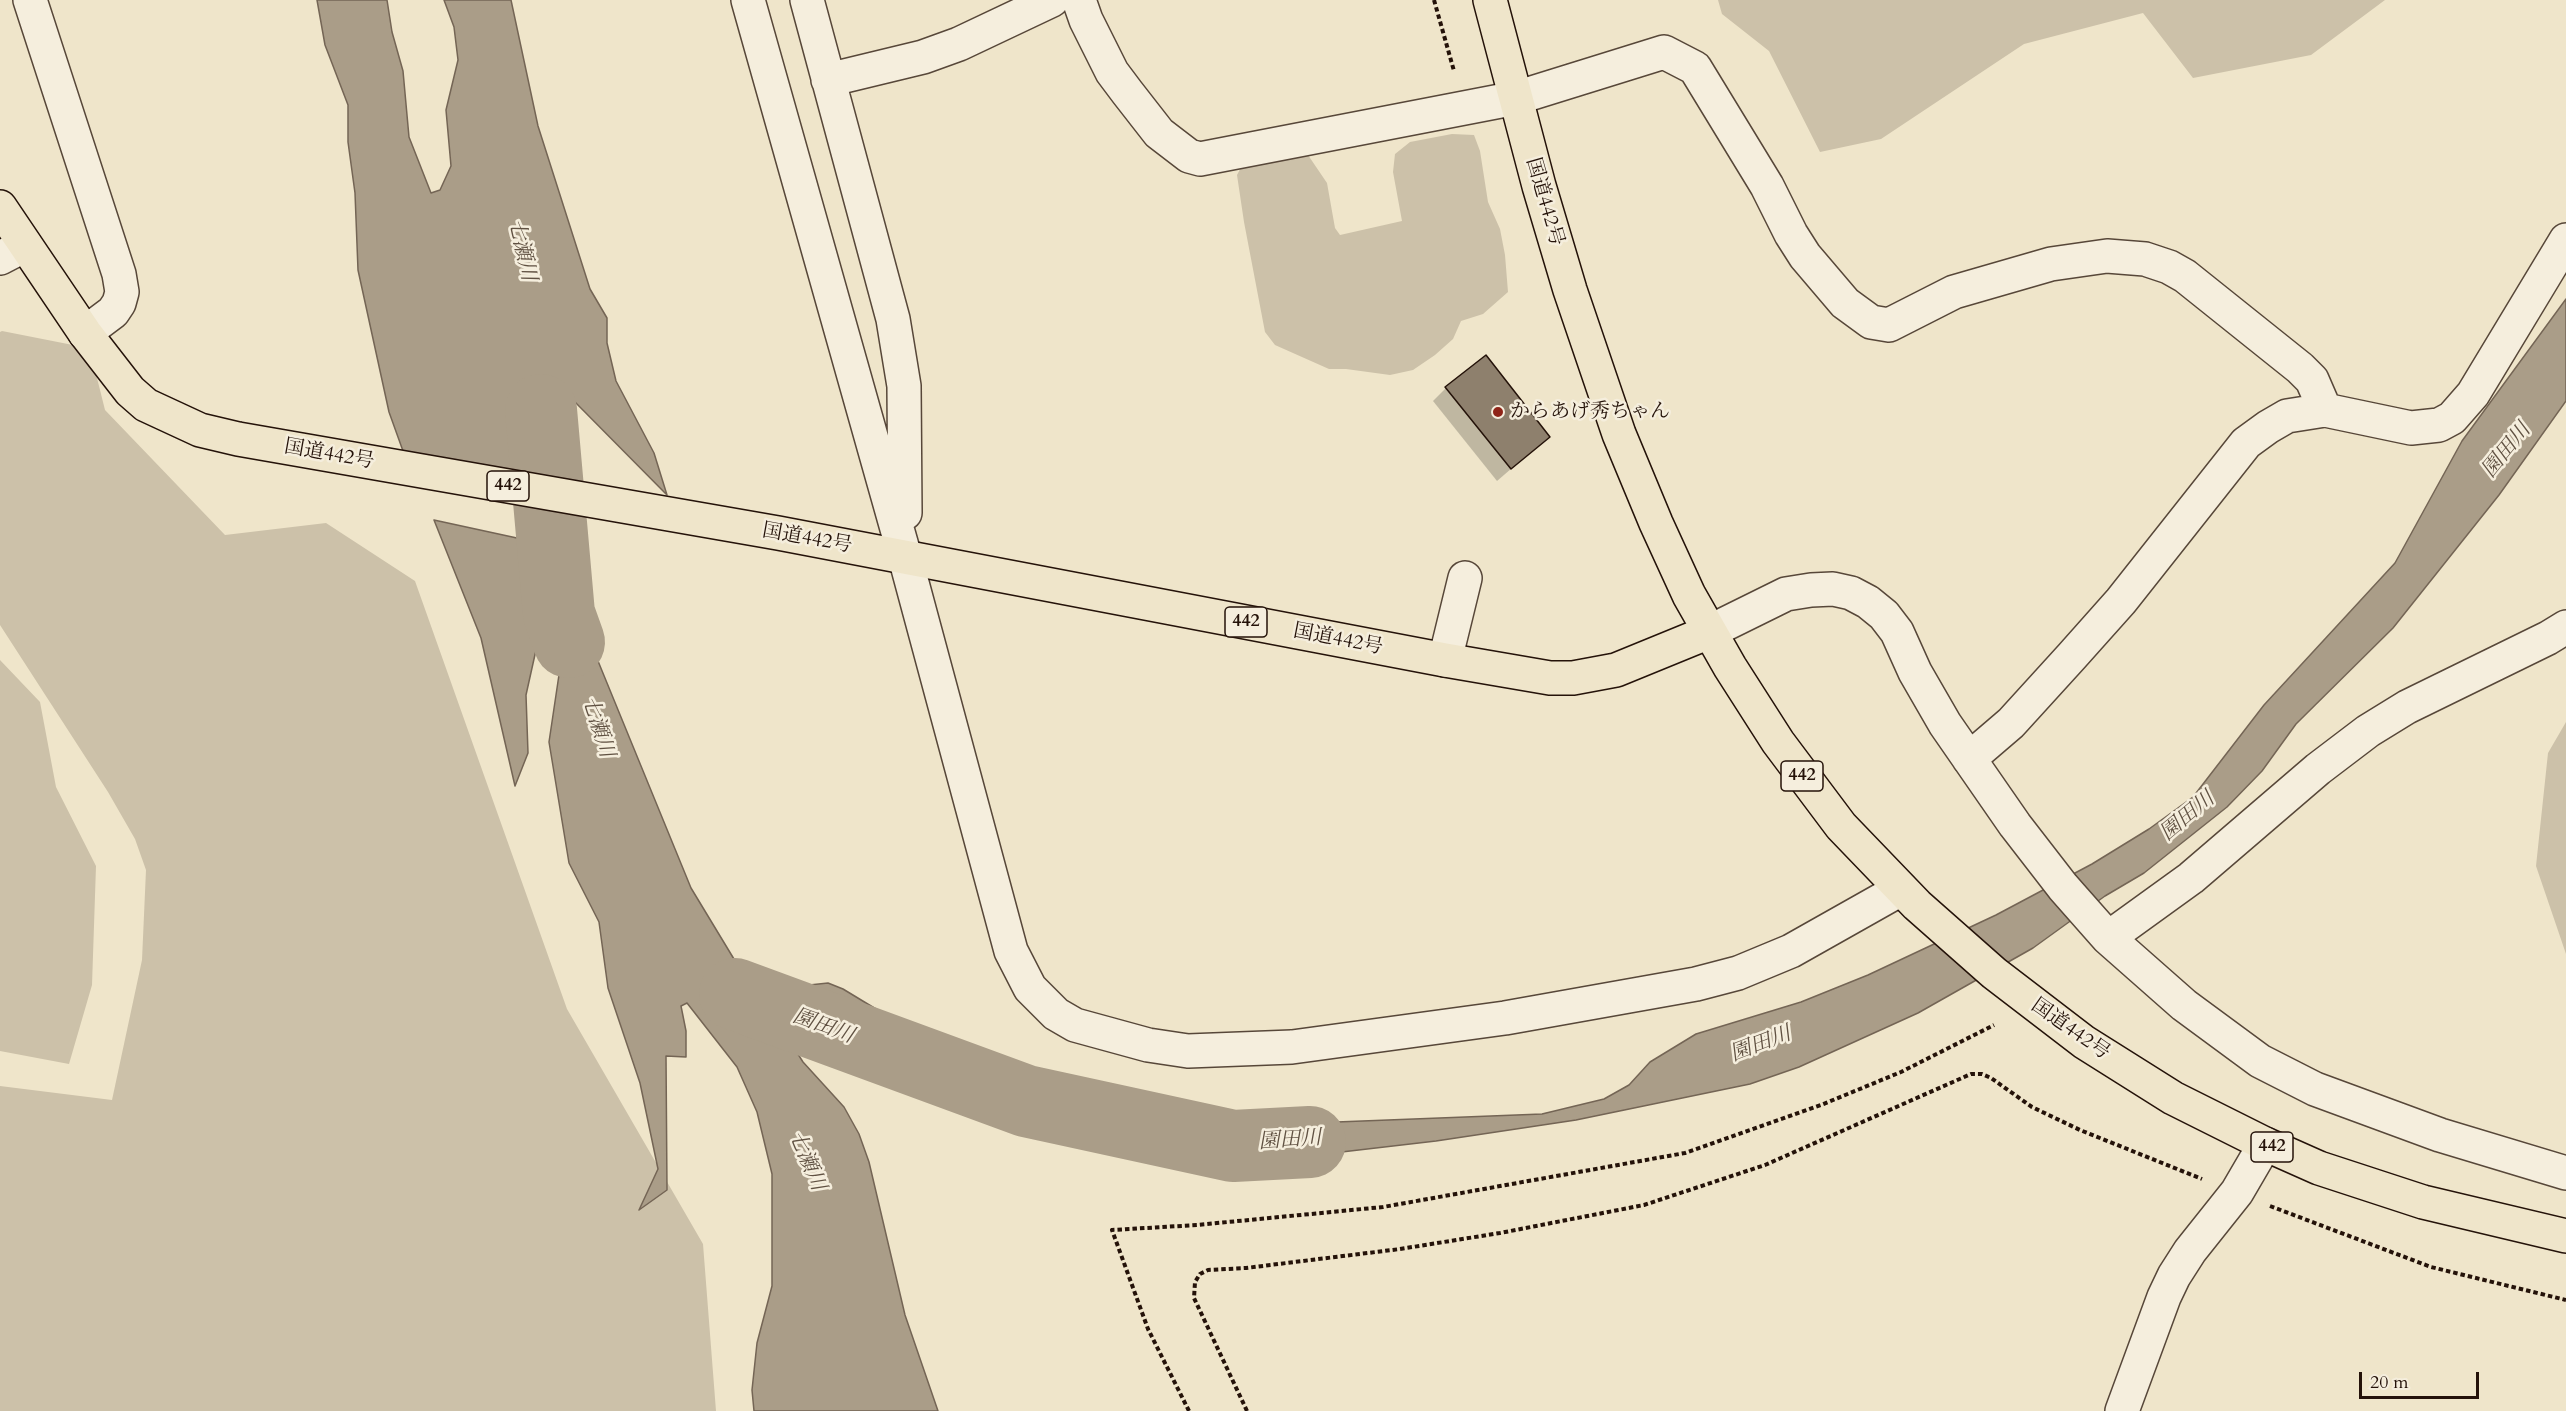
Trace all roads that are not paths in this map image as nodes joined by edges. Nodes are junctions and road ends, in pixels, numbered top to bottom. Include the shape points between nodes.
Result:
1 (30, 0) edge
2 (748, 0) edge
3 (807, 0) edge
4 (1053, 0) edge
5 (1079, 0) edge
6 (1490, 0) edge
7 (828, 80) junction
8 (1516, 98) junction
9 (0, 207) edge
10 (2566, 240) edge
11 (12, 252) edge
12 (85, 333) junction
13 (2325, 410) junction
14 (905, 557) junction
15 (1465, 578) dead end
16 (2566, 627) edge
17 (1709, 632) junction
18 (1444, 660) junction
19 (1969, 759) junction
20 (1909, 897) junction
21 (2108, 938) junction
22 (2265, 1144) junction
23 (2566, 1173) edge
24 (2566, 1236) edge
25 (2122, 1411) edge

1 - 12 street via 122,292 113,312
2 - 14 street
3 - 7 street
4 - 7 street via 941,50
5 - 8 street via 1112,72 1159,133 1189,156 1200,159
6 - 8 highway, 国道442号 / 442
7 - 14 street via 893,319 904,386
8 - 13 street via 1664,52 1695,68 1805,256 1845,303 1871,322 1889,325 1954,292 2051,264 2107,256 2145,259 2185,276 2300,368 2312,380
8 - 17 highway, 国道442号 / 442 via 1570,290 1619,434 1673,563
9 - 11 highway, 国道442号 / 442
10 - 13 street via 2473,394 2452,418 2433,427 2411,428
11 - 12 highway, 国道442号 / 442
12 - 14 highway, 国道442号 / 442 via 116,375 146,405 200,430
13 - 19 street via 2287,416 2246,443 2114,609 2011,723
14 - 18 highway, 国道442号 / 442
14 - 20 street via 1011,951 1030,988 1056,1014 1075,1024 1148,1045 1226,1051 1292,1047 1517,1016 1738,973
15 - 18 street
16 - 21 street via 2407,707 2368,731 2191,878
17 - 18 highway, 国道442号 / 442 via 1616,670 1573,678 1529,675
17 - 19 street via 1786,594 1822,590 1851,593 1884,615 1897,632 1920,681
17 - 20 highway, 国道442号 / 442 via 1807,783 1841,826
19 - 21 street via 2063,887
20 - 22 highway, 国道442号 / 442 via 2011,986 2084,1042 2173,1098
21 - 23 street via 2184,1005 2287,1076 2358,1107
22 - 24 highway, 国道442号 / 442 via 2319,1168 2423,1202
22 - 25 street via 2236,1192 2174,1276

